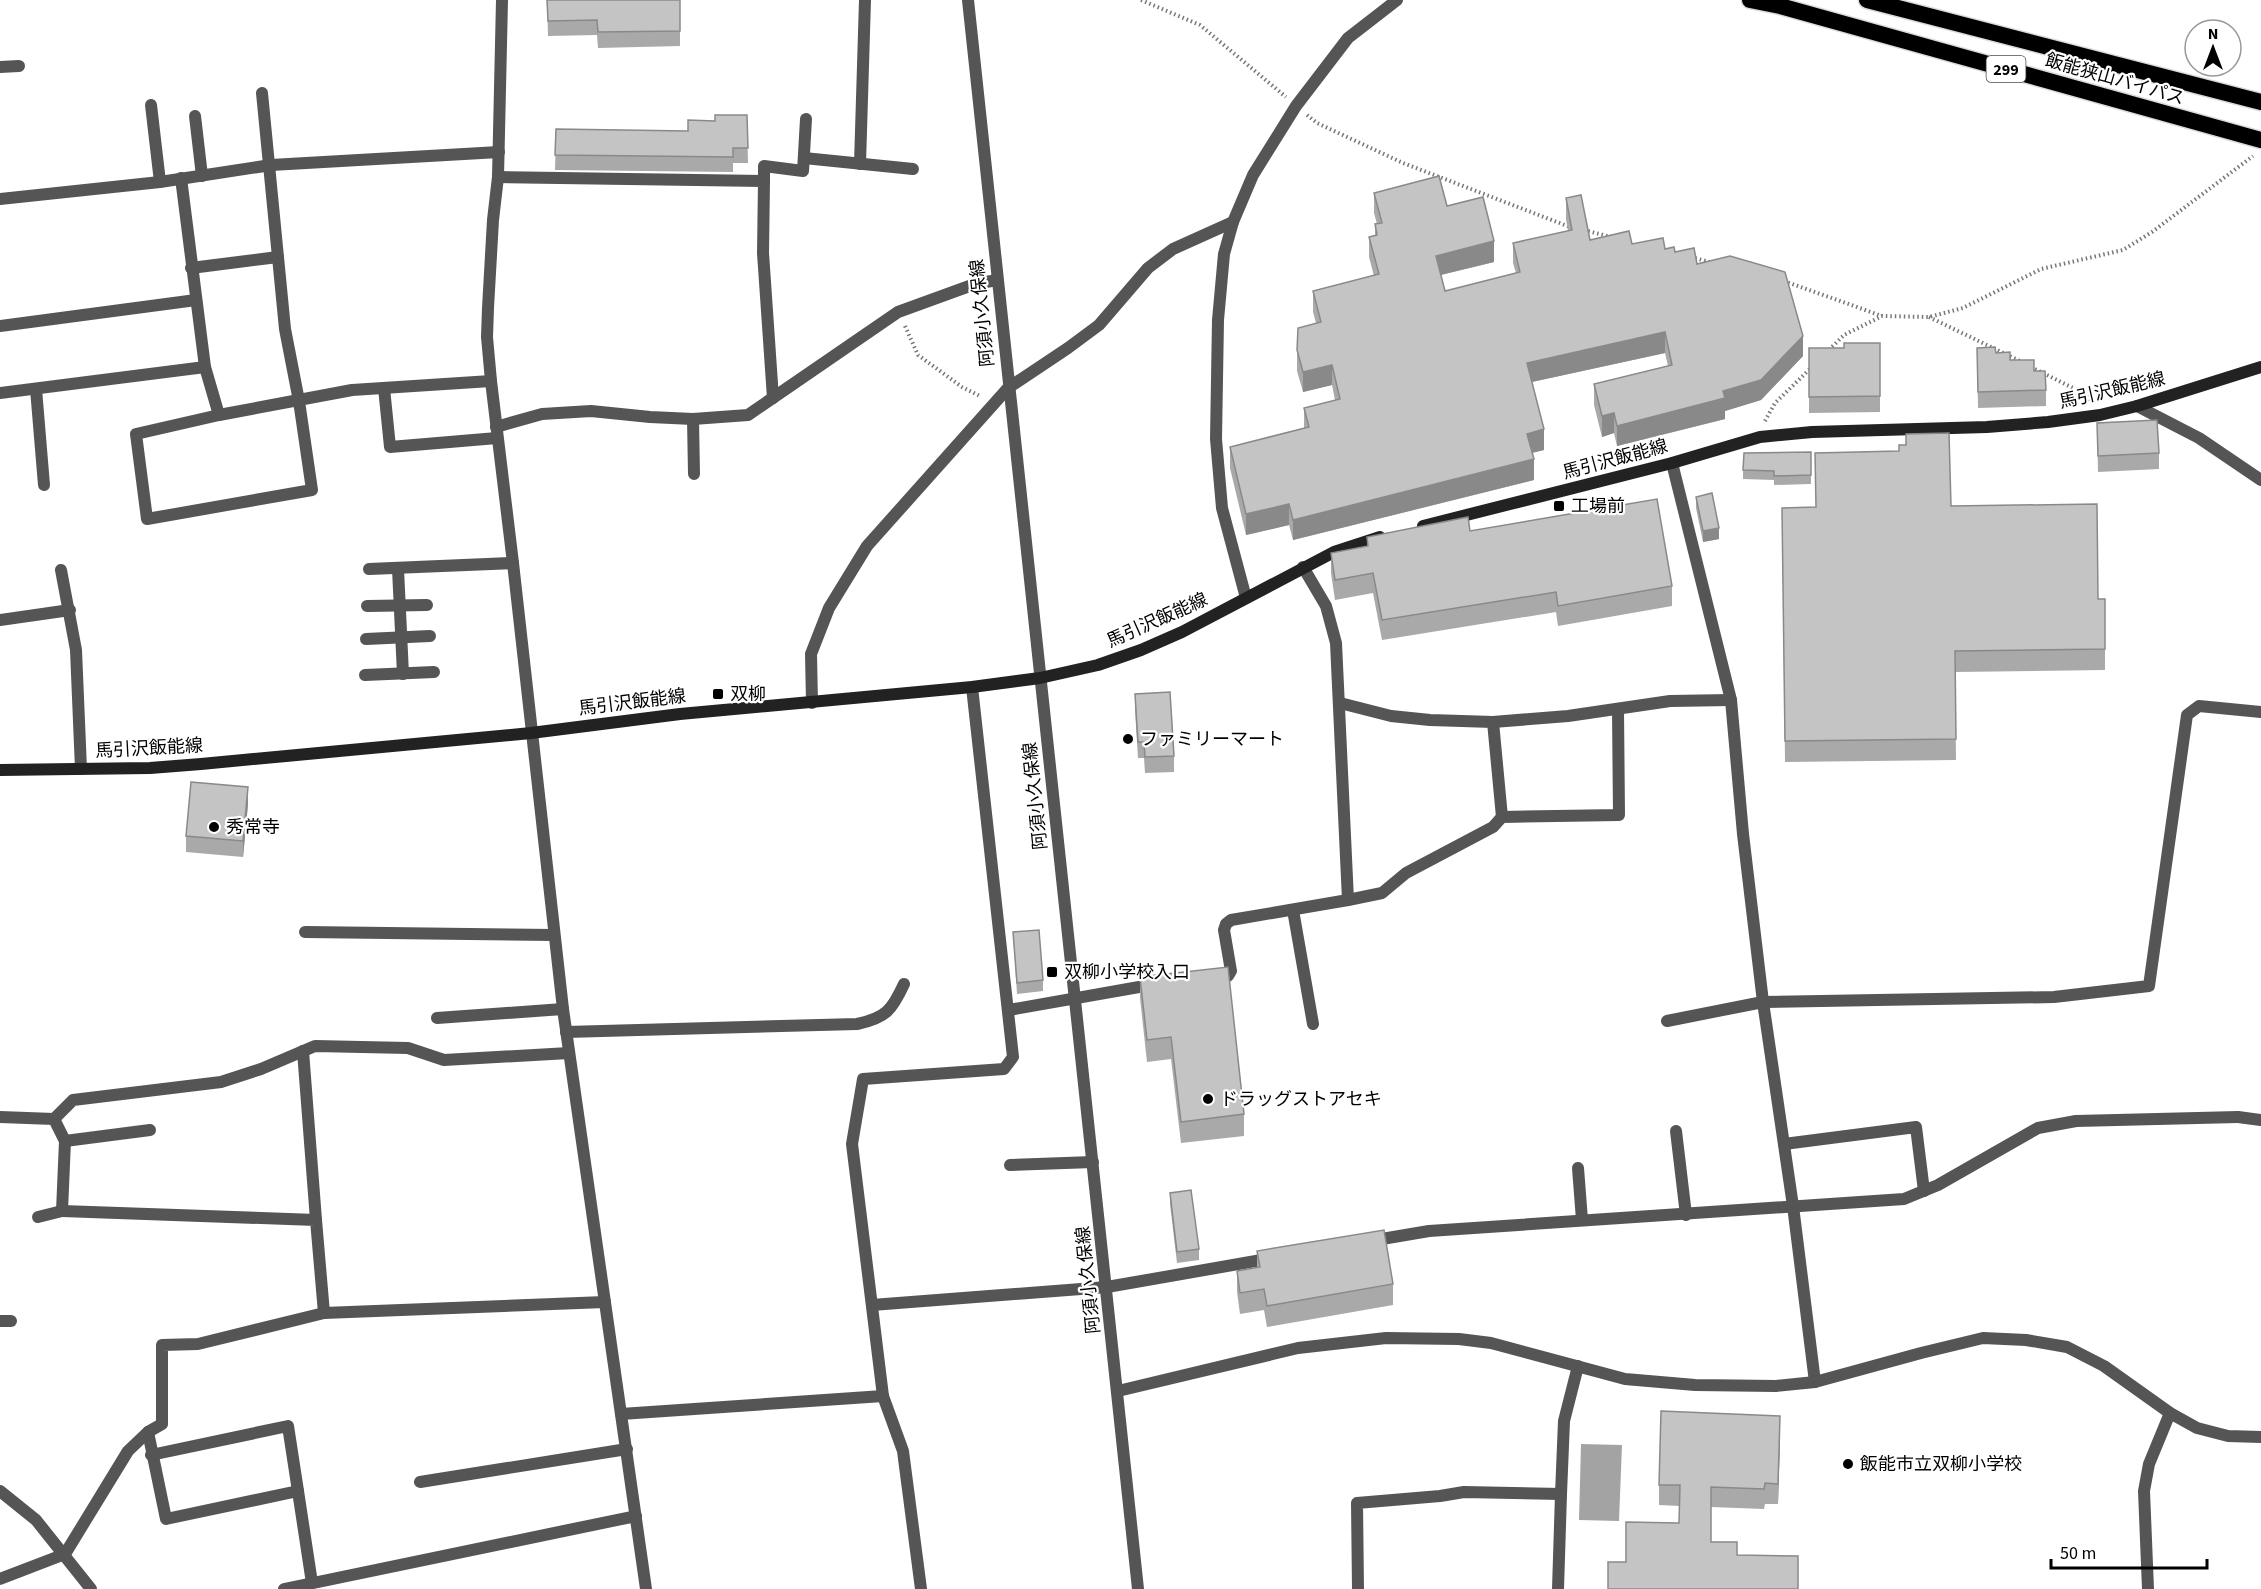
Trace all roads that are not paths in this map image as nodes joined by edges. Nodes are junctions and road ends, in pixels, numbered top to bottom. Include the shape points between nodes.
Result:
1 (502, 0) edge
2 (865, 0) edge
3 (968, 0) edge
4 (1397, 0) edge
5 (1750, 0) edge
6 (1867, 0) edge
7 (19, 66) dead end
8 (0, 68) edge
9 (262, 93) dead end
10 (2261, 102) edge
11 (151, 105) dead end
12 (195, 116) dead end
13 (806, 118) dead end
14 (2261, 140) edge
15 (499, 152) junction
16 (804, 158) junction
17 (860, 164) junction
18 (271, 165) junction
19 (913, 169) dead end
20 (202, 176) junction
21 (498, 177) junction
22 (181, 178) junction
23 (764, 181) junction
24 (160, 182) junction
25 (0, 199) edge
26 (1233, 222) junction
27 (278, 257) junction
28 (191, 268) junction
29 (997, 280) junction
30 (196, 300) junction
31 (0, 327) edge
32 (205, 367) junction
33 (2261, 367) edge
34 (490, 381) junction
35 (384, 388) junction
36 (1008, 388) junction
37 (36, 389) junction
38 (0, 393) edge
39 (773, 398) junction
40 (300, 401) junction
41 (2137, 406) junction
42 (219, 415) junction
43 (693, 418) junction
44 (497, 432) junction
45 (1672, 463) junction
46 (694, 474) dead end
47 (2261, 480) edge
48 (44, 484) dead end
49 (513, 563) junction
50 (1303, 567) junction
51 (398, 568) junction
52 (369, 569) dead end
53 (61, 570) dead end
54 (1246, 598) junction
55 (400, 605) junction
56 (427, 605) dead end
57 (367, 606) dead end
58 (70, 610) junction
59 (0, 620) edge
60 (430, 636) dead end
61 (402, 637) junction
62 (366, 639) dead end
63 (434, 672) dead end
64 (403, 674) junction
65 (365, 675) dead end
66 (1040, 678) junction
67 (972, 687) junction
68 (1731, 700) junction
69 (812, 703) junction
70 (1340, 703) junction
71 (1618, 710) junction
72 (2261, 712) edge
73 (1494, 722) junction
74 (531, 733) junction
75 (81, 769) junction
76 (0, 770) edge
77 (1502, 818) junction
78 (1348, 900) junction
79 (1293, 909) junction
80 (305, 932) dead end
81 (554, 934) junction
82 (1206, 978) edge
83 (1164, 983) edge
84 (904, 984) dead end
85 (1076, 999) junction
86 (1763, 1002) junction
87 (563, 1009) junction
88 (1009, 1010) junction
89 (437, 1018) dead end
90 (1667, 1021) dead end
91 (1313, 1024) dead end
92 (566, 1032) junction
93 (303, 1051) junction
94 (569, 1053) junction
95 (0, 1117) edge
96 (54, 1119) junction
97 (2261, 1120) edge
98 (150, 1130) dead end
99 (1676, 1131) dead end
100 (65, 1141) junction
101 (1784, 1144) junction
102 (1093, 1162) junction
103 (1010, 1165) dead end
104 (1578, 1168) dead end
105 (1924, 1191) junction
106 (1793, 1206) junction
107 (62, 1211) junction
108 (1686, 1215) junction
109 (38, 1217) dead end
110 (316, 1220) junction
111 (1582, 1220) junction
112 (1359, 1243) edge
113 (1290, 1255) edge
114 (1107, 1287) junction
115 (605, 1302) junction
116 (872, 1305) junction
117 (324, 1313) junction
118 (1578, 1366) junction
119 (1815, 1382) junction
120 (1118, 1391) junction
121 (883, 1396) junction
122 (2170, 1413) junction
123 (621, 1414) junction
124 (148, 1432) junction
125 (2261, 1437) edge
126 (627, 1449) junction
127 (151, 1455) junction
128 (420, 1482) dead end
129 (0, 1491) edge
130 (298, 1491) junction
131 (1561, 1494) junction
132 (636, 1516) junction
133 (65, 1554) junction
134 (0, 1578) edge
135 (312, 1583) junction
136 (89, 1588) edge
137 (284, 1589) edge
138 (646, 1589) edge
139 (921, 1589) edge
140 (1138, 1589) edge
141 (1358, 1589) edge
142 (1558, 1589) edge
143 (2148, 1589) edge

1 - 15 street
2 - 17 street
3 - 29 street, 阿須小久保線
4 - 26 street via 1348,38 1296,106 1253,175
5 - 14 highway, 飯能狭山バイパス / 299
6 - 10 highway, 飯能狭山バイパス / 299
7 - 8 street
9 - 18 street
11 - 24 street
12 - 20 street
13 - 16 street
15 - 18 street
15 - 21 street
16 - 17 street
16 - 23 street via 804,171 764,166
17 - 19 street
18 - 20 street
18 - 27 street
20 - 22 street
21 - 23 street
21 - 34 street via 488,308
22 - 24 street
22 - 28 street
23 - 39 street via 763,253
24 - 25 street
26 - 36 street via 1164,256 1148,268 1099,325
26 - 54 street via 1224,254 1218,320 1216,439 1222,508
27 - 28 street
27 - 40 street via 285,329
28 - 30 street
29 - 36 street, 阿須小久保線
29 - 39 street via 898,312
30 - 31 street
30 - 32 street
32 - 37 street
32 - 42 street
33 - 41 main road, 馬引沢飯能線
34 - 35 street
34 - 44 street
35 - 40 street
35 - 44 street via 390,447
36 - 66 street, 阿須小久保線
36 - 69 street via 867,546 829,608 811,654
37 - 38 street
37 - 48 street
39 - 43 street via 748,415
40 - 42 street
40 - 42 street via 312,490 147,519 136,434
41 - 45 main road, 馬引沢飯能線 via 2048,422 1760,437
41 - 47 street via 2199,438
43 - 44 street via 591,411 542,414
43 - 46 street
44 - 49 street
45 - 50 main road, 馬引沢飯能線 via 1344,548
45 - 68 street
49 - 51 street
49 - 74 street
50 - 54 main road, 馬引沢飯能線
50 - 70 street via 1326,606 1336,643
51 - 52 street
51 - 55 street
53 - 58 street
54 - 66 main road, 馬引沢飯能線 via 1141,651
55 - 56 street
55 - 57 street
55 - 61 street
58 - 59 street
58 - 75 street via 76,650
60 - 61 street
61 - 62 street
61 - 64 street
63 - 64 street
64 - 65 street
66 - 67 main road, 馬引沢飯能線
66 - 85 street, 阿須小久保線
67 - 69 main road, 馬引沢飯能線
67 - 88 street
68 - 71 street via 1670,701
68 - 86 street
69 - 74 main road, 馬引沢飯能線 via 680,714
70 - 73 street via 1391,716
70 - 78 street
71 - 73 street
71 - 77 street via 1619,815
72 - 86 street via 2199,706 2187,715 2149,986 2054,997
73 - 77 street
74 - 75 main road, 馬引沢飯能線 via 201,764
74 - 81 street
75 - 76 main road, 馬引沢飯能線
77 - 78 street via 1406,873 1382,893
78 - 79 street
79 - 82 street via 1231,920 1224,930 1232,971 1228,976
79 - 91 street
80 - 81 street
81 - 87 street
83 - 85 street
84 - 92 street via 895,1003 877,1020 857,1024
85 - 88 street
85 - 102 street, 阿須小久保線
86 - 90 street
86 - 101 street
87 - 89 street
87 - 92 street
88 - 116 street via 1013,1058 1004,1069 863,1079 852,1144
92 - 94 street
93 - 94 street via 315,1046 408,1048 444,1060
93 - 96 street via 221,1082 72,1100
93 - 110 street
94 - 115 street
95 - 96 street
96 - 100 street
97 - 105 street via 2238,1117 2076,1121 2038,1128
98 - 100 street
99 - 108 street
100 - 107 street
101 - 105 street via 1916,1127
101 - 106 street
102 - 103 street
102 - 114 street, 阿須小久保線
104 - 111 street
105 - 106 street via 1904,1199
106 - 108 street
106 - 119 street
107 - 109 street
107 - 110 street
108 - 111 street
110 - 117 street
111 - 112 street via 1429,1231
113 - 114 street
114 - 116 street
114 - 120 street, 阿須小久保線
115 - 117 street
115 - 123 street
116 - 121 street
117 - 124 street via 198,1344 162,1345 162,1424
118 - 119 street via 1626,1379 1695,1384 1776,1386
118 - 120 street via 1491,1343 1386,1338 1298,1348
118 - 131 street via 1564,1421
119 - 122 street via 1983,1338 2026,1340 2067,1347 2086,1356
120 - 140 street, 阿須小久保線
121 - 123 street
121 - 139 street via 903,1451
122 - 125 street via 2197,1428 2228,1436
122 - 143 street via 2149,1464 2144,1491
123 - 126 street
124 - 127 street
124 - 133 street via 128,1451
126 - 128 street
126 - 132 street
127 - 130 street via 166,1519
127 - 130 street via 288,1426
129 - 133 street via 36,1520
130 - 135 street
131 - 141 street via 1464,1492 1357,1503
131 - 142 street
132 - 135 street
132 - 138 street
133 - 134 street
133 - 136 street
135 - 137 street

